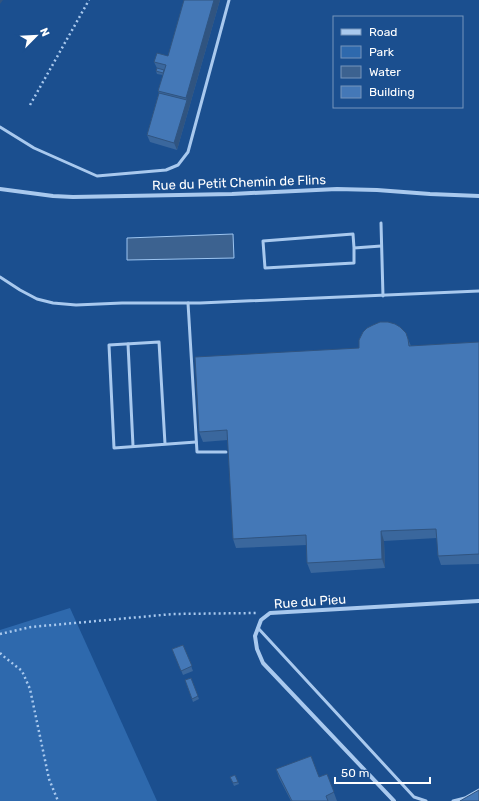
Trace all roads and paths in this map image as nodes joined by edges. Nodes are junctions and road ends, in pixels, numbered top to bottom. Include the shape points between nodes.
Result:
1 (89, 0) edge
2 (229, 0) edge
3 (30, 105) dead end
4 (0, 127) edge
5 (0, 189) edge
6 (479, 196) edge
7 (381, 223) dead end
8 (381, 246) junction
9 (354, 248) junction
10 (0, 277) edge
11 (479, 291) edge
12 (383, 296) junction
13 (188, 303) junction
14 (128, 344) junction
15 (196, 442) junction
16 (165, 444) junction
17 (133, 446) junction
18 (226, 452) edge
19 (479, 601) edge
20 (270, 613) junction
21 (258, 628) junction
22 (0, 634) edge
23 (0, 653) edge
24 (479, 790) edge
25 (58, 801) edge
26 (394, 801) edge
27 (426, 801) edge
28 (452, 801) edge

1 - 3 path
2 - 4 lane via 188,152 178,165 166,170 97,176 34,148
5 - 6 street, Rue du Petit Chemin de Flins via 79,197 337,189
7 - 8 lane
8 - 9 lane
8 - 12 lane
9 - 9 lane via 353,234 263,241 265,268 354,263
10 - 13 lane via 37,299 53,303
11 - 12 lane
12 - 13 lane
13 - 15 lane
14 - 16 lane via 159,342
14 - 17 lane
14 - 17 lane via 109,345 114,448
15 - 16 lane
15 - 18 lane via 197,452
16 - 17 lane
19 - 20 street, Rue du Pieu
20 - 21 street, Rue du Pieu via 261,620
20 - 22 path via 173,614 31,627
21 - 26 street via 255,636 263,663
21 - 27 lane via 414,797
23 - 25 path via 22,672 30,689 49,779
24 - 28 lane via 465,798

